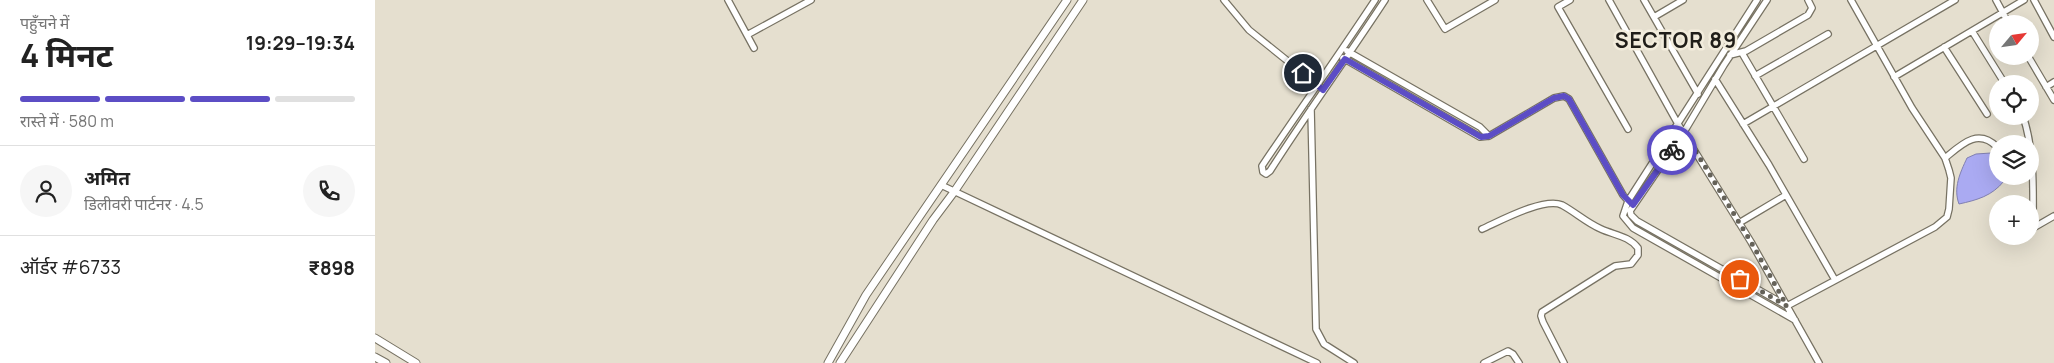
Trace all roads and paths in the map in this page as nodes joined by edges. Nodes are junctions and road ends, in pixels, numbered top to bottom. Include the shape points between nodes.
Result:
1 (729, 0) edge
2 (811, 0) edge
3 (1067, 0) edge
4 (1083, 0) edge
5 (1224, 0) edge
6 (1375, 0) edge
7 (1385, 0) edge
8 (1427, 0) edge
9 (1495, 0) edge
10 (1570, 0) edge
11 (1609, 0) edge
12 (1644, 0) edge
13 (1683, 0) edge
14 (1757, 0) edge
15 (1767, 0) edge
16 (1808, 0) edge
17 (1851, 0) edge
18 (1955, 0) edge
19 (1996, 0) edge
20 (2024, 0) edge
21 (2034, 0) edge
22 (2003, 13) junction
23 (1653, 17) junction
24 (1972, 31) junction
25 (1828, 34) dead end
26 (747, 35) junction
27 (2054, 37) edge
28 (1878, 45) junction
29 (1944, 47) junction
30 (754, 48) dead end
31 (1344, 49) junction
32 (1351, 52) junction
33 (1742, 53) junction
34 (1730, 55) junction
35 (1339, 56) junction
36 (1345, 59) junction
37 (2033, 65) edge
38 (1999, 75) edge
39 (1755, 76) junction
40 (1894, 76) junction
41 (1715, 79) junction
42 (2054, 82) edge
43 (1317, 84) junction
44 (2046, 87) junction
45 (1323, 90) junction
46 (1698, 94) junction
47 (2054, 100) edge
48 (1773, 106) junction
49 (1311, 108) junction
50 (1987, 114) dead end
51 (1678, 124) junction
52 (1743, 124) junction
53 (2026, 125) edge
54 (1628, 130) dead end
55 (1684, 132) junction
56 (1489, 136) junction
57 (1989, 140) edge
58 (1945, 158) junction
59 (1804, 159) dead end
60 (942, 184) junction
61 (955, 190) junction
62 (1786, 195) junction
63 (1630, 203) junction
64 (1631, 215) junction
65 (2054, 216) edge
66 (1624, 219) junction
67 (1739, 224) junction
68 (1482, 229) dead end
69 (1835, 280) junction
70 (1787, 306) junction
71 (1795, 320) junction
72 (375, 338) edge
73 (375, 357) edge
74 (386, 363) edge
75 (416, 363) edge
76 (828, 363) edge
77 (840, 363) edge
78 (1317, 363) edge
79 (1354, 363) edge
80 (1484, 363) edge
81 (1519, 363) edge
82 (1564, 363) edge
83 (1819, 363) edge

1 - 26 street
2 - 26 street
3 - 60 street
4 - 61 street
5 - 43 street via 1249,30
6 - 31 street
7 - 32 street
8 - 9 street via 1445,29
10 - 54 street via 1558,7
11 - 51 street
12 - 23 street
13 - 23 street
14 - 46 street
15 - 34 street
16 - 33 street via 1812,8 1808,15
17 - 28 street
18 - 28 street
19 - 22 street
20 - 22 street
21 - 27 street
22 - 24 street
23 - 46 street
24 - 29 street
24 - 38 street
25 - 39 street
26 - 30 street
28 - 40 street
28 - 48 street
29 - 40 street
29 - 50 street
31 - 32 street
31 - 35 street
32 - 36 street
32 - 56 street via 1480,127
33 - 34 street
33 - 39 street
34 - 41 street
35 - 36 street
35 - 43 street
36 - 45 street
36 - 56 street via 1476,136
37 - 44 street
39 - 48 street
40 - 58 street
41 - 52 street
41 - 55 street
42 - 44 street
43 - 45 street
43 - 49 street via 1262,166 1263,172 1270,171
44 - 47 street
45 - 49 street
46 - 51 street
48 - 52 street
48 - 59 street
49 - 79 street via 1316,330 1324,344
51 - 55 street
51 - 63 street
52 - 62 street
53 - 65 street via 2033,160 2033,228
55 - 63 street
55 - 67 street
56 - 63 street via 1554,98 1564,96 1569,99
57 - 58 street via 1976,137
58 - 69 street via 1951,186 1949,209 1942,223
60 - 61 street
60 - 76 street via 867,295
61 - 77 street
61 - 78 street
62 - 67 street
62 - 69 street
63 - 64 street
63 - 66 street via 1623,211
64 - 66 street
64 - 70 street
66 - 71 street via 1633,228
67 - 70 street
68 - 82 street via 1553,203 1601,230 1622,236 1638,248 1638,255 1631,264 1615,266 1542,312 1543,322
69 - 70 street
70 - 71 street
71 - 83 street
72 - 75 street
73 - 74 street
80 - 81 street via 1508,351

